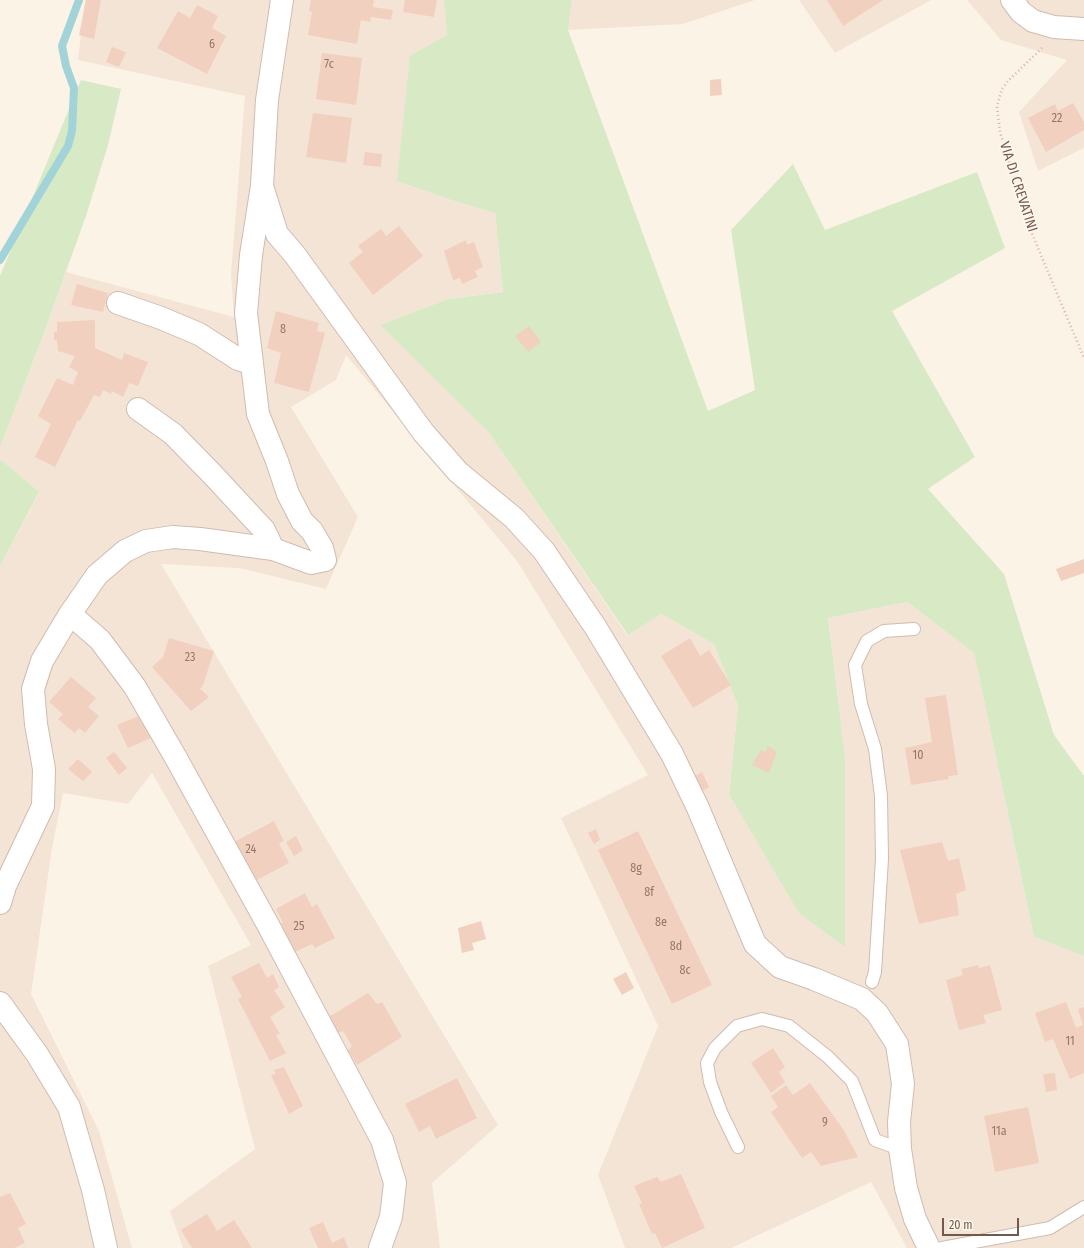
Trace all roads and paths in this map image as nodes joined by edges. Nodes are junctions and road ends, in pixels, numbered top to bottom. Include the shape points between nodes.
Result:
1 (282, 0) edge
2 (1012, 0) edge
3 (1054, 27) junction
4 (1084, 29) edge
5 (262, 186) junction
6 (118, 304) dead end
7 (1084, 358) edge
8 (251, 363) junction
9 (138, 409) dead end
10 (273, 549) junction
11 (70, 614) junction
12 (914, 629) dead end
13 (9, 863) edge
14 (0, 903) edge
15 (866, 993) junction
16 (0, 1003) edge
17 (738, 1147) dead end
18 (900, 1149) junction
19 (1084, 1207) edge
20 (106, 1248) edge
21 (380, 1248) edge
22 (929, 1248) edge
23 (942, 1248) edge

1 - 5 street via 268,100
2 - 3 street via 1021,12 1033,21
3 - 4 street
3 - 7 path, VIA DI CREVATINI via 1044,46 1002,89 998,106 1000,132 1028,224
5 - 8 street via 251,255 246,313
5 - 15 street via 277,234 295,255 423,432 458,472 514,518 544,551 596,628 672,754 698,808 755,944 780,967
6 - 8 street via 199,334 238,359
8 - 10 street via 258,414 288,494 302,521 312,531 322,548 325,560 311,563
9 - 10 street via 173,434 213,475 264,530
10 - 11 street via 173,536 146,541 125,551 97,574
11 - 13 street via 42,661 33,689 44,769 43,806
11 - 21 street via 100,640 136,687 267,923 382,1140 395,1183 391,1217
12 - 15 lane via 884,631 867,641 855,664 861,704 875,750 881,796 882,859 874,972
13 - 14 street
15 - 18 street via 897,1044 903,1084 899,1122
16 - 20 street via 38,1054 69,1107 93,1190
17 - 18 lane via 721,1112 710,1082 707,1063 715,1048 737,1026 762,1019 789,1026 828,1057 852,1081 875,1140
18 - 22 street via 906,1188 915,1219
19 - 23 lane via 1050,1228

